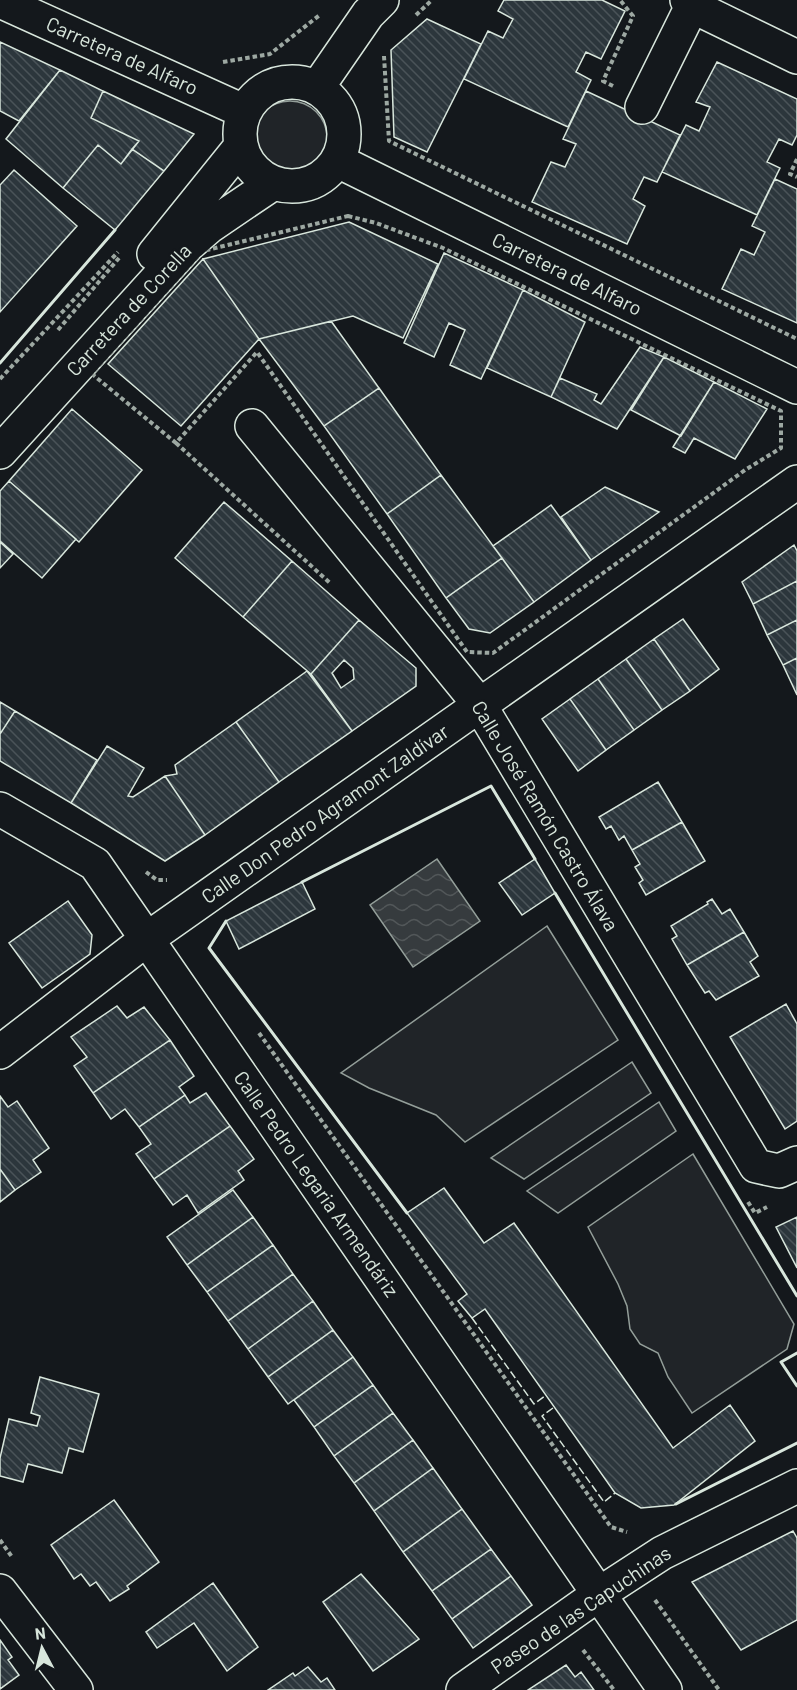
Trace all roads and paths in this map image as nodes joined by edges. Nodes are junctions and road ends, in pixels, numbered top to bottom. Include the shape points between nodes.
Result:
1 (382, 0) edge
2 (432, 0) edge
3 (0, 1) edge
4 (691, 2) edge
5 (329, 7) dead end
6 (409, 22) dead end
7 (383, 47) dead end
8 (797, 57) edge
9 (218, 63) dead end
10 (317, 88) junction
11 (642, 107) dead end
12 (243, 111) junction
13 (241, 146) junction
14 (797, 159) edge
15 (338, 161) junction
16 (797, 177) edge
17 (272, 184) junction
18 (119, 251) dead end
19 (797, 339) edge
20 (0, 379) edge
21 (797, 387) edge
22 (0, 424) edge
23 (252, 426) dead end
24 (176, 443) junction
25 (0, 452) edge
26 (797, 482) edge
27 (336, 588) dead end
28 (479, 704) junction
29 (0, 809) edge
30 (138, 867) dead end
31 (177, 880) dead end
32 (147, 939) junction
33 (255, 1026) dead end
34 (0, 1052) edge
35 (797, 1163) edge
36 (743, 1193) dead end
37 (776, 1202) dead end
38 (797, 1486) edge
39 (630, 1533) dead end
40 (0, 1591) edge
41 (650, 1592) dead end
42 (599, 1594) junction
43 (576, 1651) dead end
44 (76, 1690) edge
45 (463, 1690) edge
46 (614, 1690) edge
47 (665, 1690) edge
48 (719, 1690) edge

1 - 10 street
2 - 6 path
3 - 12 street, Carretera de Alfaro
4 - 8 street
4 - 11 street
5 - 9 path via 270,54
7 - 19 path via 389,141
10 - 12 street via 297,80 265,87
10 - 15 street via 341,113 345,138
12 - 13 street via 238,133
13 - 17 street via 243,155
13 - 22 street, Carretera de Corella via 146,264 54,360
14 - 16 path via 790,174
15 - 17 street via 315,182 284,187
15 - 21 street, Carretera de Alfaro
17 - 25 street, Carretera de Corella via 188,245
18 - 20 path
23 - 28 street, Calle José Ramón Castro Álava
24 - 24 path via 257,352 467,652 493,653 781,448 781,411 443,248 348,216 203,251 92,374
24 - 27 path
26 - 28 street, Calle Don Pedro Agramont Zaldívar
28 - 32 street, Calle Don Pedro Agramont Zaldívar
28 - 35 street, Calle José Ramón Castro Álava via 756,1166 779,1172
29 - 32 street, Calle Pedro Legaria Armendáriz via 95,864
30 - 31 path via 157,880
32 - 34 street, Calle Don Pedro Agramont Zaldívar
32 - 42 street, Calle Pedro Legaria Armendáriz
33 - 39 path via 611,1527
36 - 37 path via 755,1213
38 - 42 street, Paseo de las Capuchinas via 662,1553
40 - 44 street
41 - 48 path
42 - 45 street, Paseo de las Capuchinas
42 - 47 street, Calle Pedro Legaria Armendáriz
43 - 46 path via 584,1650

